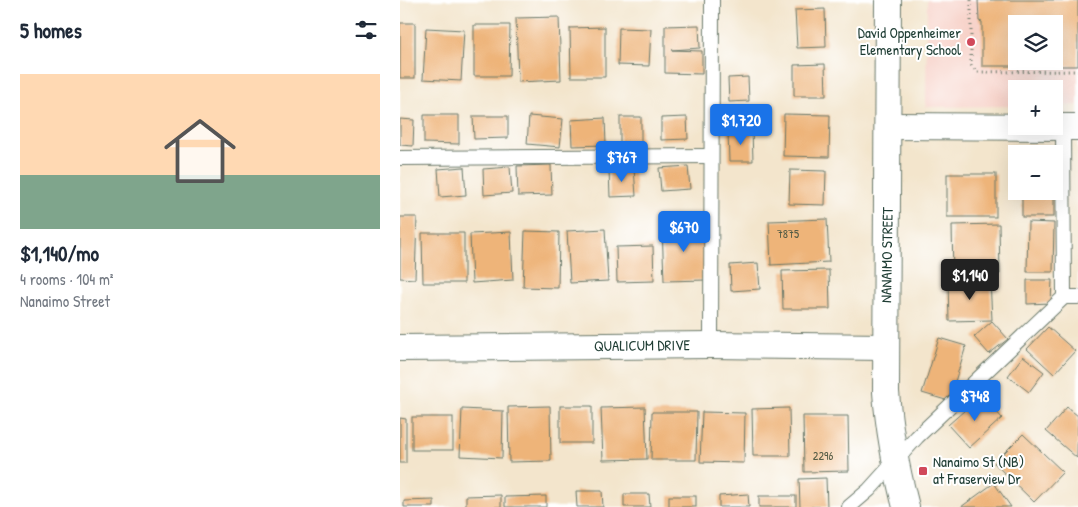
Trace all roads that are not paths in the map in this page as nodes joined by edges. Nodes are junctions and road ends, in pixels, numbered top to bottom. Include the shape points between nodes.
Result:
1 (712, 0) edge
2 (888, 0) edge
3 (888, 126) junction
4 (1070, 127) edge
5 (711, 156) junction
6 (400, 158) edge
7 (1071, 297) edge
8 (711, 345) junction
9 (886, 347) junction
10 (400, 348) edge
11 (894, 462) junction
12 (849, 507) edge
13 (906, 507) edge

1 - 5 lane
2 - 3 street, NANAIMO STREET
3 - 4 street
3 - 9 street, NANAIMO STREET
4 - 7 lane
5 - 6 lane
5 - 8 lane
7 - 11 lane via 917,437
8 - 9 street, QUALICUM DRIVE
8 - 10 street, QUALICUM DRIVE
9 - 11 street, NANAIMO STREET via 888,418
11 - 12 lane
11 - 13 street, NANAIMO STREET

